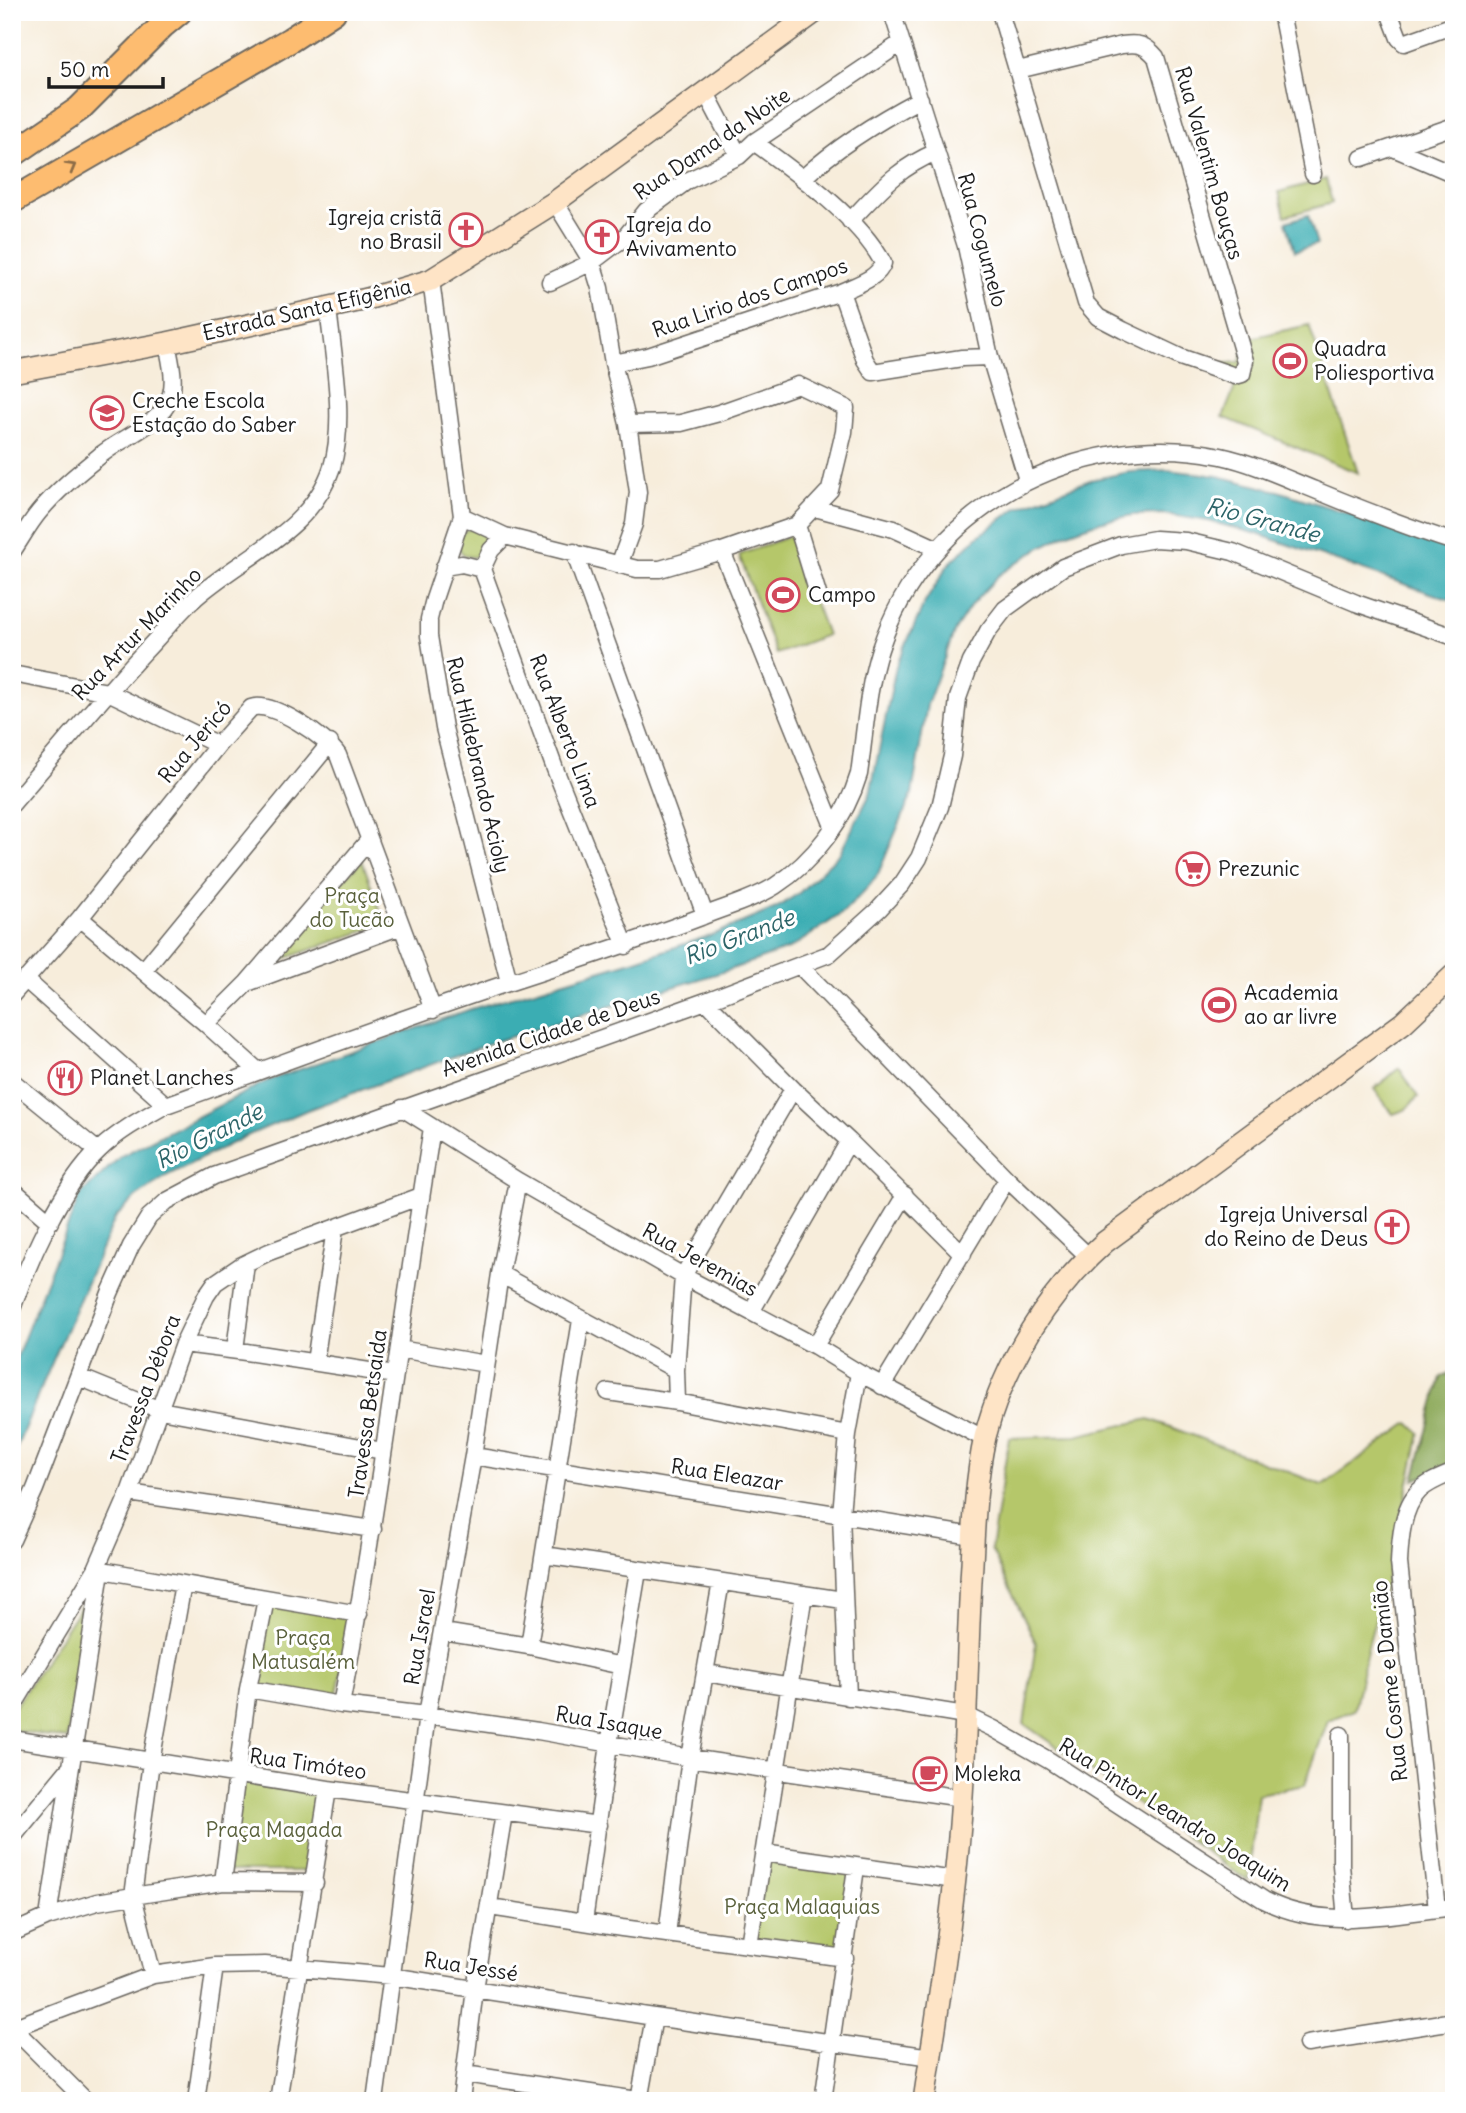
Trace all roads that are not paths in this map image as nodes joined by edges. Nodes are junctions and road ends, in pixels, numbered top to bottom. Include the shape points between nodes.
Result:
1 (179, 12) edge
2 (303, 12) edge
3 (333, 12) edge
4 (815, 12) edge
5 (892, 12) edge
6 (1000, 12) edge
7 (1281, 12) edge
8 (1389, 12) edge
9 (1454, 25) edge
10 (290, 40) junction
11 (901, 43) junction
12 (1018, 70) junction
13 (705, 90) junction
14 (920, 99) junction
15 (1454, 125) edge
16 (754, 142) junction
17 (1393, 148) junction
18 (936, 152) junction
19 (12, 155) edge
20 (739, 156) junction
21 (1362, 158) dead end
22 (1313, 174) dead end
23 (1454, 174) edge
24 (803, 178) junction
25 (12, 201) edge
26 (555, 202) junction
27 (850, 221) junction
28 (592, 262) junction
29 (430, 279) junction
30 (551, 282) dead end
31 (841, 292) junction
32 (328, 308) junction
33 (167, 343) junction
34 (990, 357) junction
35 (613, 363) junction
36 (12, 372) edge
37 (628, 424) junction
38 (1027, 480) junction
39 (815, 508) junction
40 (461, 516) junction
41 (797, 525) junction
42 (505, 536) junction
43 (1454, 542) edge
44 (938, 549) junction
45 (722, 551) junction
46 (12, 552) edge
47 (574, 552) junction
48 (619, 565) junction
49 (444, 567) junction
50 (482, 569) junction
51 (818, 594) dead end
52 (1454, 637) edge
53 (12, 674) edge
54 (108, 692) junction
55 (330, 743) junction
56 (218, 745) junction
57 (12, 804) edge
58 (833, 826) junction
59 (369, 840) junction
60 (705, 915) junction
61 (80, 918) junction
62 (401, 926) junction
63 (626, 946) junction
64 (800, 966) junction
65 (143, 971) junction
66 (1454, 975) edge
67 (25, 979) junction
68 (509, 982) junction
69 (247, 983) junction
70 (12, 995) edge
71 (706, 1001) junction
72 (433, 1010) junction
73 (206, 1024) junction
74 (257, 1070) junction
75 (12, 1081) edge
76 (793, 1089) junction
77 (166, 1105) junction
78 (402, 1108) junction
79 (432, 1128) junction
80 (849, 1141) junction
81 (98, 1151) junction
82 (1007, 1179) junction
83 (518, 1181) junction
84 (12, 1189) edge
85 (905, 1195) junction
86 (421, 1196) junction
87 (50, 1222) junction
88 (335, 1229) junction
89 (963, 1254) junction
90 (1089, 1256) junction
91 (246, 1263) junction
92 (500, 1274) junction
93 (683, 1276) junction
94 (14, 1300) edge
95 (751, 1312) junction
96 (581, 1320) junction
97 (183, 1344) junction
98 (814, 1346) junction
99 (399, 1349) junction
100 (235, 1350) junction
101 (315, 1362) junction
102 (486, 1364) junction
103 (676, 1370) junction
104 (859, 1373) junction
105 (395, 1375) junction
106 (79, 1377) junction
107 (882, 1386) junction
108 (608, 1392) dead end
109 (677, 1402) junction
110 (160, 1409) junction
111 (848, 1434) junction
112 (985, 1439) junction
113 (383, 1451) junction
114 (473, 1456) junction
115 (558, 1469) junction
116 (1454, 1472) edge
117 (129, 1493) junction
118 (841, 1514) junction
119 (373, 1529) junction
120 (973, 1536) junction
121 (12, 1540) edge
122 (544, 1555) junction
123 (98, 1570) junction
124 (638, 1571) junction
125 (721, 1582) junction
126 (183, 1584) junction
127 (804, 1594) junction
128 (266, 1599) junction
129 (843, 1600) junction
130 (359, 1614) junction
131 (443, 1632) junction
132 (529, 1646) junction
133 (622, 1666) junction
134 (706, 1673) junction
135 (789, 1686) junction
136 (248, 1689) junction
137 (848, 1697) junction
138 (341, 1705) junction
139 (12, 1708) edge
140 (428, 1715) junction
141 (965, 1715) junction
142 (1341, 1735) dead end
143 (12, 1739) edge
144 (609, 1744) junction
145 (74, 1750) junction
146 (690, 1758) junction
147 (151, 1762) junction
148 (70, 1768) junction
149 (775, 1770) junction
150 (236, 1775) junction
151 (328, 1789) junction
152 (962, 1798) junction
153 (416, 1800) junction
154 (504, 1813) junction
155 (599, 1825) junction
156 (12, 1838) edge
157 (763, 1853) junction
158 (856, 1868) junction
159 (955, 1880) junction
160 (223, 1882) junction
161 (315, 1883) junction
162 (133, 1896) junction
163 (490, 1907) junction
164 (1454, 1907) edge
165 (1437, 1909) junction
166 (48, 1917) junction
167 (1346, 1919) junction
168 (584, 1922) junction
169 (12, 1933) edge
170 (667, 1934) junction
171 (749, 1945) junction
172 (845, 1958) junction
173 (215, 1966) junction
174 (302, 1966) junction
175 (153, 1975) junction
176 (391, 1976) junction
177 (475, 1989) junction
178 (654, 2017) junction
179 (1454, 2021) edge
180 (12, 2028) edge
181 (832, 2041) junction
182 (1307, 2044) dead end
183 (931, 2057) junction
184 (465, 2074) junction
185 (556, 2094) edge
186 (86, 2101) edge
187 (196, 2101) edge
188 (278, 2101) edge
189 (374, 2101) edge
190 (461, 2101) edge
191 (641, 2101) edge
192 (822, 2101) edge
193 (924, 2101) edge

1 - 19 main road via 79,109
2 - 10 main road
3 - 10 main road
4 - 13 main road, Estrada Santa Efigênia
5 - 11 street, Rua Cogumelo
6 - 12 street
7 - 22 street
8 - 9 street via 1404,43
25 -> 10 main road
11 - 14 street, Rua Cogumelo
11 - 16 street, Rua Dama da Noite
12 - 12 street, Rua Valentim Bouças via 1086,303 1098,317 1150,343 1234,376 1242,374 1245,361 1156,57 1138,43
13 - 20 street
13 - 26 main road, Estrada Santa Efigênia
14 - 18 street, Rua Cogumelo
14 - 24 street via 852,139
15 - 17 street
16 - 20 street, Rua Dama da Noite
16 - 24 street, Rua Lirio dos Campos
17 - 21 street
17 - 23 street
18 - 27 street via 895,174
18 - 34 street, Rua Cogumelo via 966,246
20 - 28 street, Rua Dama da Noite via 687,181
24 - 27 street, Rua Lirio dos Campos
26 - 28 street
26 - 29 main road, Estrada Santa Efigênia
27 - 31 street, Rua Lirio dos Campos via 883,263 868,279
28 - 30 street, Rua Dama da Noite
28 - 35 street
29 - 32 main road, Estrada Santa Efigênia
29 - 40 street
31 - 34 street via 873,372
31 - 35 street, Rua Lirio dos Campos via 648,356
32 - 33 main road, Estrada Santa Efigênia
32 - 54 street, Rua Artur Marinho via 336,444 322,489 285,532 192,601
33 - 36 main road, Estrada Santa Efigênia
33 - 46 street via 173,381 167,405 59,492
34 - 38 street, Rua Cogumelo
35 - 37 street
37 - 39 street via 681,423 798,386 846,408 830,490
37 - 48 street via 638,492 634,524
38 - 43 street via 1104,454 1203,453 1287,479
38 - 44 street via 973,515
39 - 41 street
39 - 44 street via 894,529
40 - 42 street
40 - 49 street, Rua Hildebrando Acioly
41 - 45 street
41 - 51 street
42 - 47 street
42 - 50 street
44 - 58 street via 906,590 881,647 859,774 848,807
45 - 48 street via 660,569
45 - 58 street
47 - 48 street
47 - 60 street
49 - 50 street via 462,564
49 - 68 street, Rua Hildebrando Acioly via 429,619 431,655 444,728
50 - 63 street, Rua Alberto Lima
52 - 64 street, Avenida Cidade de Deus via 1233,552 1186,541 1155,539 1121,545 1063,567 1005,609 971,662 958,698 952,756 940,807 919,858 902,884 829,954
53 - 54 street
54 - 56 street
54 - 57 street, Rua Artur Marinho
55 - 56 street, Rua Jericó via 305,726 257,706
55 - 59 street, Rua Jericó via 345,770
55 - 65 street
56 - 61 street, Rua Jericó
58 - 60 street via 816,851 783,880
59 - 62 street, Rua Jericó
59 - 69 street
60 - 63 street
61 - 65 street
61 - 67 street, Rua Jericó
62 - 69 street
62 - 72 street, Rua Jericó
63 - 68 street
64 - 71 street, Avenida Cidade de Deus
64 - 82 street
65 - 73 street
66 - 90 main road via 1402,1024
67 - 70 street, Rua Jericó
67 - 77 street
68 - 72 street
69 - 73 street
71 - 76 street
71 - 78 street, Avenida Cidade de Deus
72 - 74 street
73 - 74 street
74 - 77 street
75 - 81 street
76 - 80 street
76 - 93 street
77 - 81 street
78 - 79 street, Rua Jeremias
78 - 106 street, Avenida Cidade de Deus via 214,1176 167,1201 149,1217 131,1246
79 - 83 street, Rua Jeremias
79 - 86 street, Travessa Betsaida
80 - 85 street
80 - 95 street
81 - 87 street via 68,1189
82 - 89 street
82 - 90 street
83 - 92 street, Rua Israel
83 - 93 street, Rua Jeremias
84 - 87 street
85 - 89 street
85 - 98 street
86 - 88 street, Travessa Débora
86 - 99 street, Travessa Betsaida
87 - 94 street
88 - 91 street, Travessa Débora
88 - 101 street
89 - 107 street
90 - 112 main road via 1031,1330 1002,1389
91 - 97 street, Travessa Débora via 215,1283
91 - 100 street
92 - 96 street
92 - 102 street, Rua Israel
93 - 95 street, Rua Jeremias
93 - 103 street
95 - 98 street, Rua Jeremias
96 - 103 street
96 - 115 street
97 - 100 street
97 - 110 street, Travessa Débora
98 - 104 street, Rua Jeremias
99 - 102 street
99 - 105 street, Travessa Betsaida
100 - 101 street
101 - 105 street
102 - 114 street, Rua Israel
103 - 109 street
104 - 107 street, Rua Jeremias
104 - 111 street
105 - 113 street, Travessa Betsaida
106 - 110 street
106 - 121 street, Avenida Cidade de Deus
107 - 112 street, Rua Jeremias
108 - 109 street
109 - 111 street
110 - 113 street
110 - 117 street, Travessa Débora
111 - 118 street
112 - 120 main road
113 - 119 street, Travessa Betsaida
114 - 115 street, Rua Eleazar
114 - 131 street, Rua Israel
115 - 118 street, Rua Eleazar
115 - 122 street
116 - 165 street, Rua Cosme e Damião via 1418,1491 1409,1506 1399,1563
117 - 119 street
117 - 123 street, Travessa Débora
118 - 120 street, Rua Eleazar
118 - 129 street
119 - 130 street, Travessa Betsaida
120 - 141 main road
122 - 124 street
122 - 132 street
123 - 126 street
123 - 139 street, Travessa Débora
123 - 145 street
124 - 125 street
124 - 133 street
125 - 127 street
125 - 134 street
126 - 128 street
126 - 147 street
127 - 129 street
127 - 135 street
128 - 130 street
128 - 136 street
129 - 137 street
130 - 138 street, Travessa Betsaida
131 - 132 street
131 - 140 street, Rua Israel
132 - 133 street
133 - 144 street
134 - 135 street, Rua Pintor Leandro Joaquim
134 - 146 street
135 - 137 street, Rua Pintor Leandro Joaquim
135 - 149 street
136 - 138 street, Rua Isaque
136 - 150 street
137 - 141 street, Rua Pintor Leandro Joaquim
138 - 140 street, Rua Isaque
140 - 144 street, Rua Isaque
140 - 153 street, Rua Israel
141 - 152 main road
141 - 167 street, Rua Pintor Leandro Joaquim via 1050,1760 1264,1900 1296,1914
142 - 167 street via 1341,1865
143 - 145 street, Rua Timóteo
144 - 146 street, Rua Isaque
144 - 155 street
145 - 147 street, Rua Timóteo
145 - 148 street
146 - 149 street, Rua Isaque
146 - 170 street
147 - 150 street, Rua Timóteo
147 - 162 street
148 - 156 street
148 - 166 street
149 - 152 street, Rua Isaque
149 - 157 street
150 - 151 street, Rua Timóteo
150 - 160 street
151 - 153 street, Rua Timóteo
151 - 161 street
152 - 159 main road
153 - 154 street, Rua Timóteo
153 - 176 street, Rua Israel
154 - 155 street, Rua Timóteo
154 - 163 street
155 - 168 street
157 - 158 street
157 - 171 street
158 - 159 street
158 - 172 street
159 - 183 main road
160 - 161 street
160 - 162 street
161 - 174 street
162 - 166 street
162 - 175 street
163 - 168 street
163 - 177 street
164 - 165 street, Rua Pintor Leandro Joaquim
165 - 167 street, Rua Pintor Leandro Joaquim
166 - 169 street
168 - 170 street
170 - 171 street
171 - 172 street
172 - 181 street
173 - 174 street, Rua Jessé
173 - 175 street, Rua Jessé
173 - 187 street
174 - 176 street, Rua Jessé
174 - 188 street
175 - 180 street, Rua Jessé
176 - 177 street, Rua Jessé
176 - 189 street, Rua Israel
177 - 178 street, Rua Jessé
177 - 184 street
178 - 181 street, Rua Jessé
178 - 191 street
179 - 182 street
180 - 186 street
181 - 183 street, Rua Jessé
181 - 192 street
183 - 193 main road
184 - 185 street
184 - 190 street
185 - 191 street

